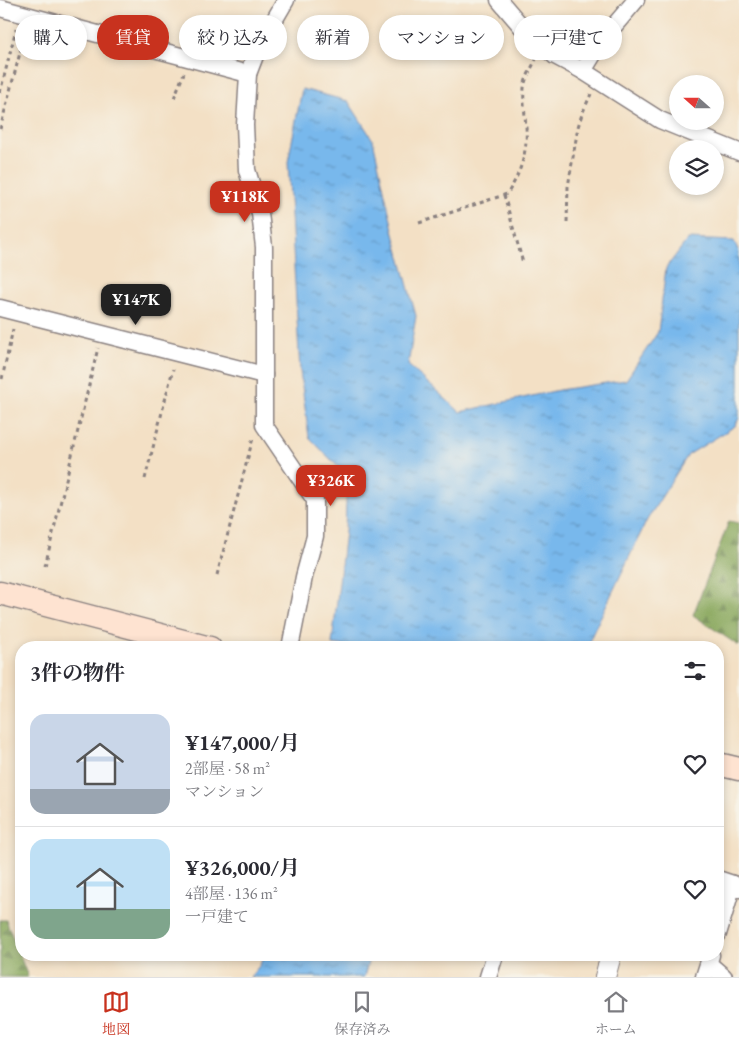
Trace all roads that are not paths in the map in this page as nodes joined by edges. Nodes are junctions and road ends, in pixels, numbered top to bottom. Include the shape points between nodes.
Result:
1 (286, 0) edge
2 (499, 0) edge
3 (636, 0) edge
4 (0, 8) edge
5 (583, 72) junction
6 (248, 74) junction
7 (739, 152) edge
8 (0, 308) edge
9 (264, 375) junction
10 (0, 593) edge
11 (183, 641) edge
12 (291, 641) edge
13 (724, 765) edge
14 (739, 768) edge
15 (730, 884) edge
16 (724, 909) edge
17 (493, 961) edge
18 (609, 961) edge
19 (708, 965) edge
20 (488, 977) edge
21 (605, 977) edge
22 (724, 977) edge

1 - 6 street via 258,48
2 - 5 street via 522,27 555,56
3 - 5 street via 602,40
4 - 6 street
5 - 7 street via 660,120
6 - 9 street via 245,125 248,170 260,213 264,247
8 - 9 street
9 - 12 street via 264,425 315,500 315,536
10 - 11 main road
13 - 14 main road
15 - 16 street
17 - 20 street
18 - 21 street
19 - 22 street

